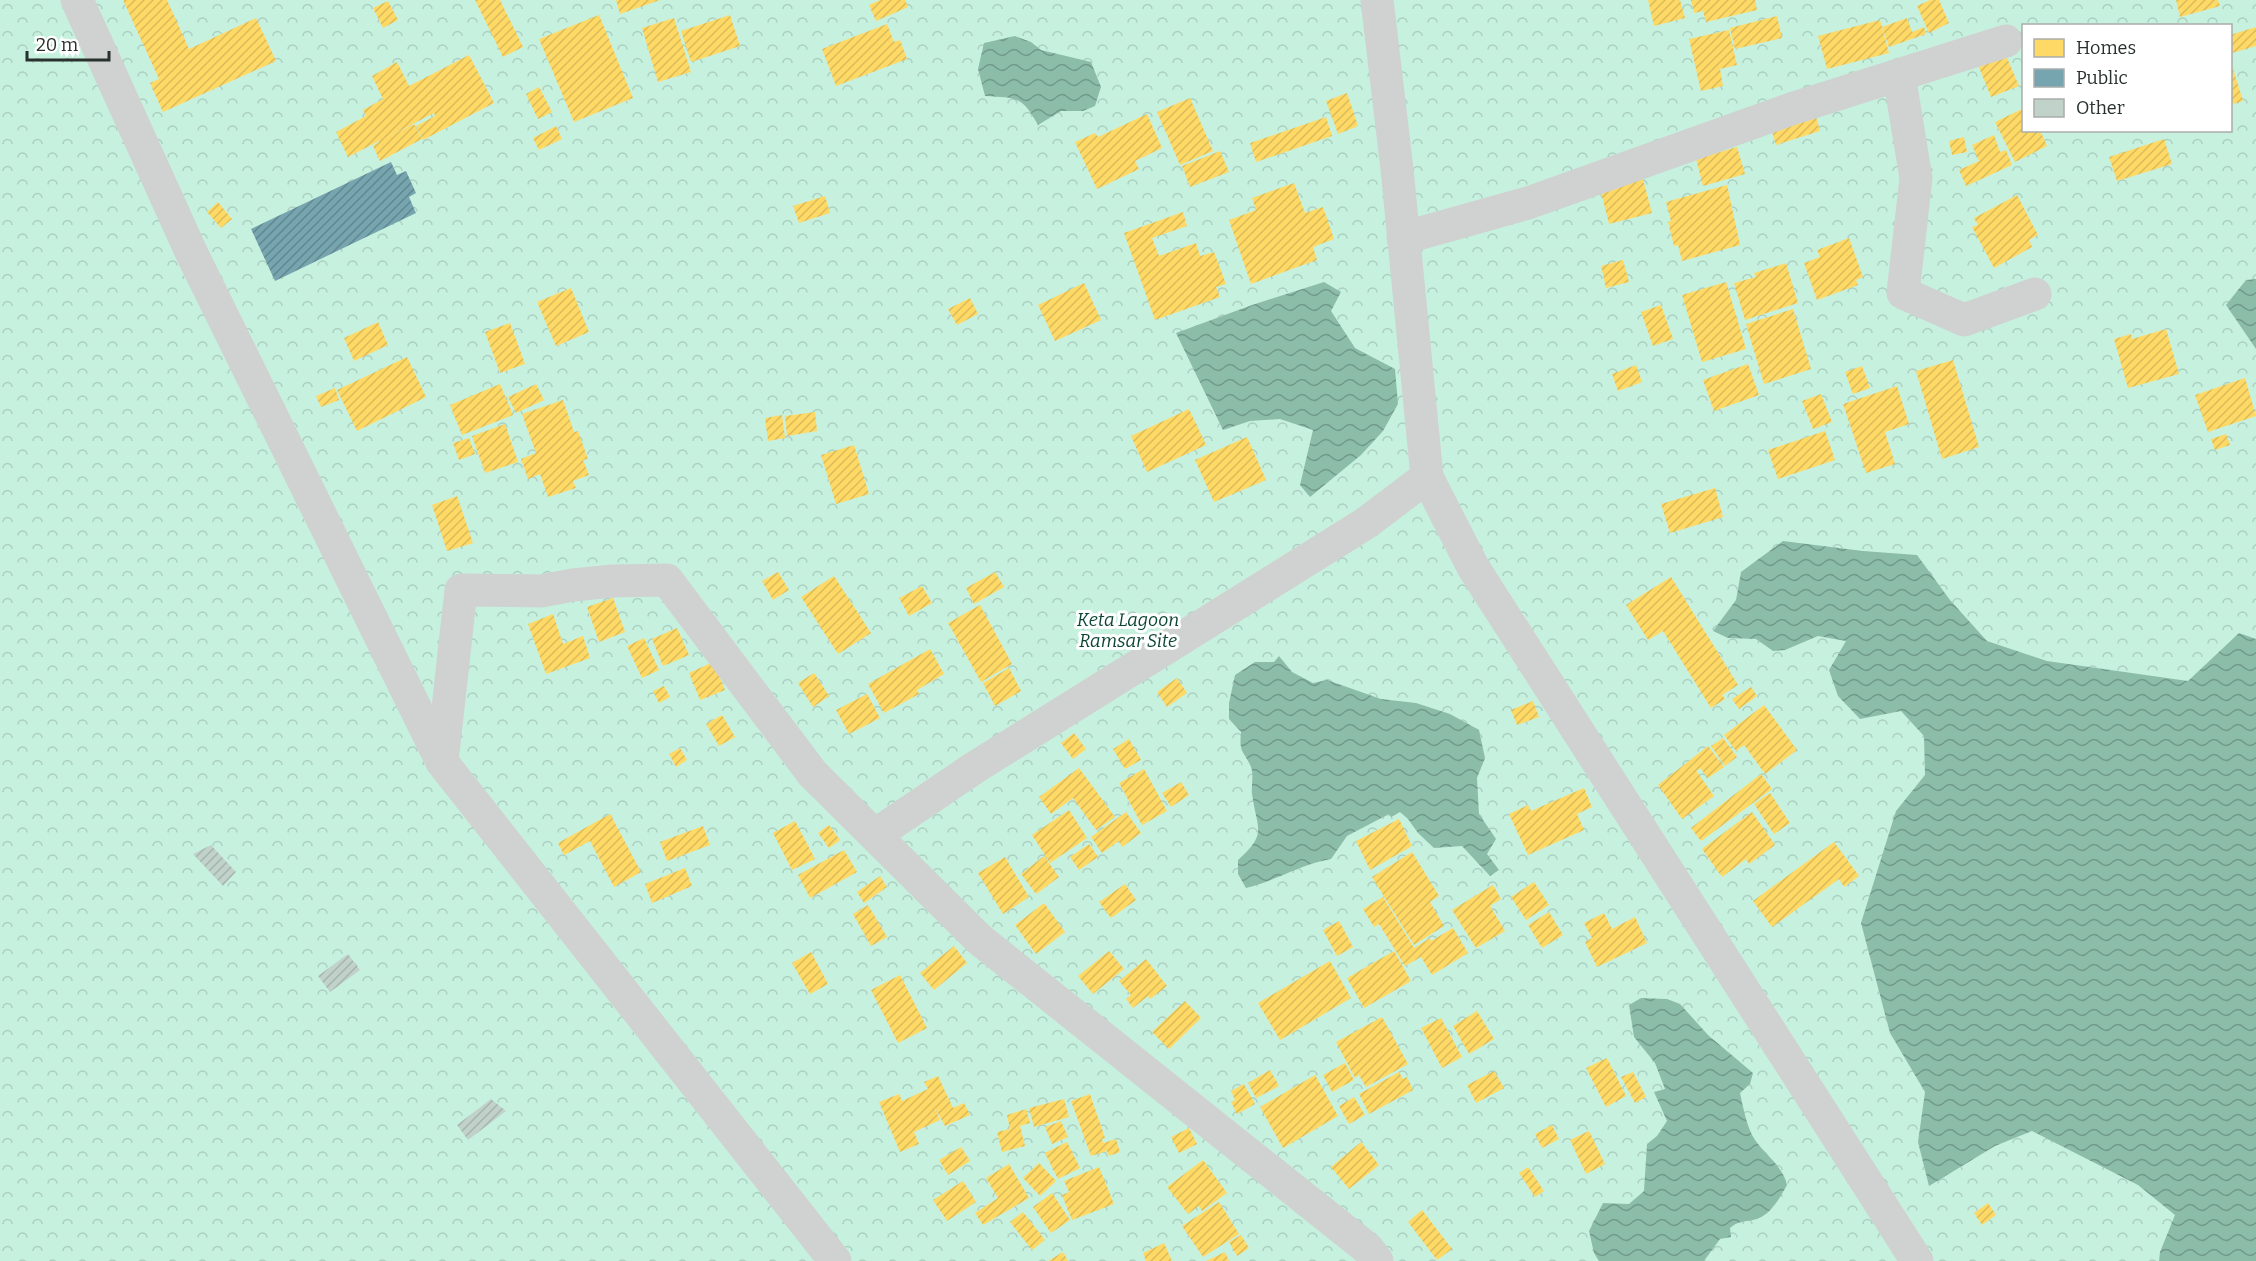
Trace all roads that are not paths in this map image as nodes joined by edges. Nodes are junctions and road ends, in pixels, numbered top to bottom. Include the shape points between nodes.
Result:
1 (77, 0) edge
2 (1377, 0) edge
3 (2006, 41) dead end
4 (1899, 75) junction
5 (1403, 238) junction
6 (2035, 294) dead end
7 (1426, 477) junction
8 (442, 762) junction
9 (875, 835) junction
10 (835, 1261) edge
11 (1377, 1261) edge
12 (1917, 1261) edge

1 - 8 street via 192,254
2 - 5 street
3 - 4 street
4 - 5 street via 1794,108 1528,203
4 - 6 street via 1916,178 1903,293 1964,320
5 - 7 street
7 - 9 street via 1366,523 974,768
7 - 12 street via 1473,567
8 - 9 street via 461,590 541,591 613,581 667,580 812,773
8 - 10 street
9 - 11 street via 979,939 1368,1249

